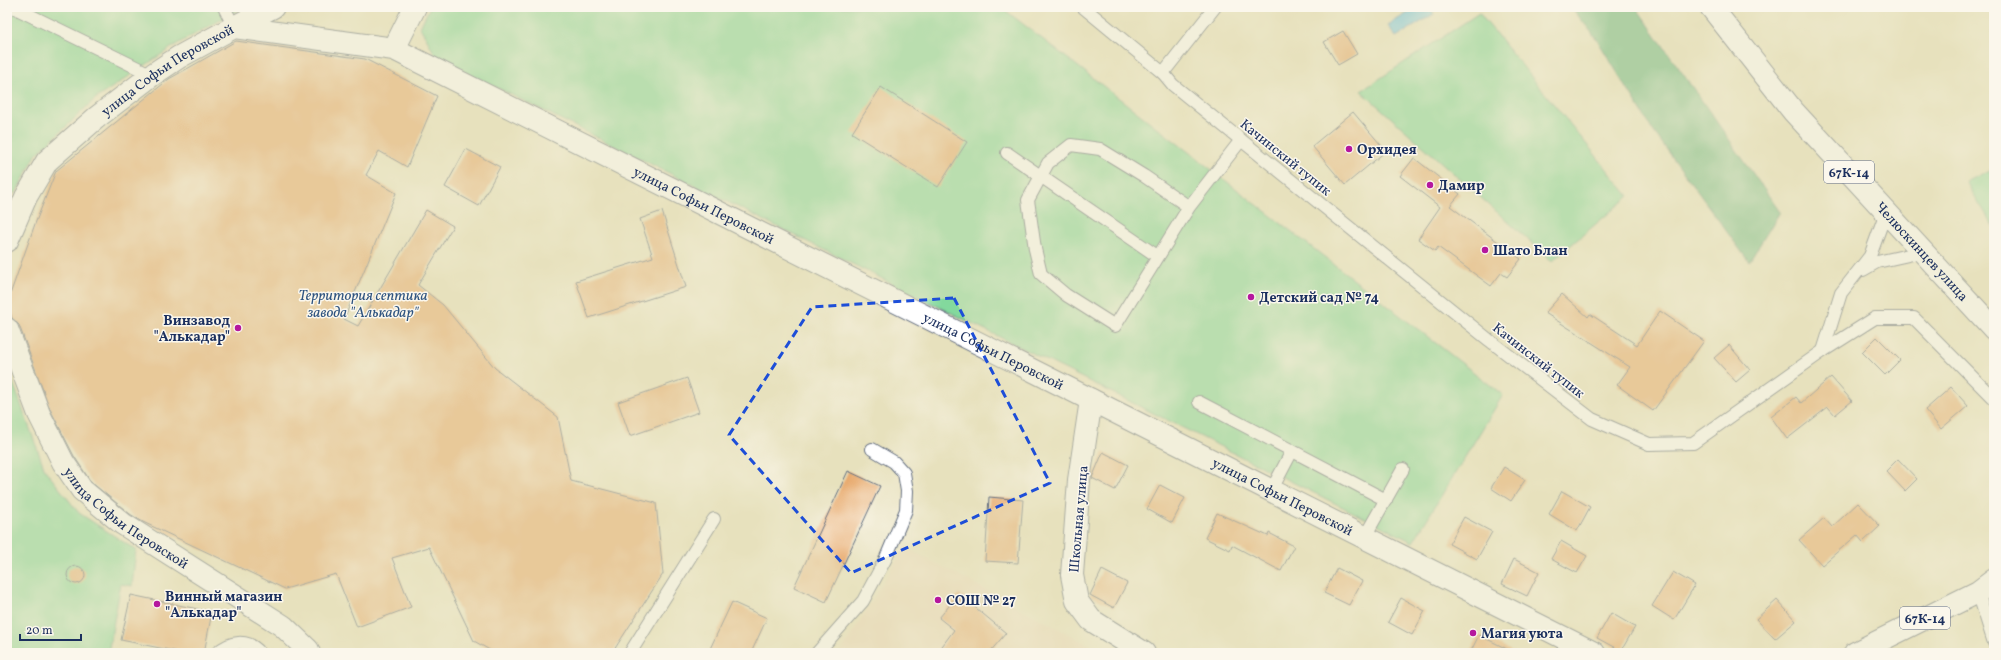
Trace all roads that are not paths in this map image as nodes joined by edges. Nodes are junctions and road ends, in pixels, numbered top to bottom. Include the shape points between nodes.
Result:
1 (13, 7) edge
2 (224, 7) edge
3 (272, 7) edge
4 (415, 7) edge
5 (1083, 7) edge
6 (1215, 7) edge
7 (1711, 7) edge
8 (234, 27) junction
9 (394, 48) junction
10 (1163, 73) junction
11 (152, 75) junction
12 (1241, 140) junction
13 (1007, 153) dead end
14 (1189, 207) junction
15 (1886, 212) junction
16 (8, 234) edge
17 (1922, 252) junction
18 (1157, 256) junction
19 (1857, 274) junction
20 (7, 329) edge
21 (1994, 330) edge
22 (1823, 351) junction
23 (1994, 399) edge
24 (1091, 400) junction
25 (1198, 402) dead end
26 (872, 450) dead end
27 (1292, 451) junction
28 (1403, 469) dead end
29 (1271, 490) junction
30 (1386, 500) junction
31 (714, 519) dead end
32 (1364, 538) junction
33 (1986, 586) edge
34 (1994, 643) edge
35 (217, 653) edge
36 (260, 653) edge
37 (309, 653) edge
38 (630, 653) edge
39 (817, 653) edge
40 (1144, 653) edge
41 (1594, 653) edge
42 (1854, 653) edge

1 - 11 lane
2 - 8 lane
3 - 8 street
4 - 9 street
5 - 10 lane, Качинский тупик
6 - 10 lane
7 - 15 street, Челюскинцев улица / 67К-14 via 1793,111
8 - 9 street, улица Софьи Перовской
8 - 11 street, улица Софьи Перовской
9 - 24 street, улица Софьи Перовской
10 - 12 lane, Качинский тупик via 1173,85
11 - 16 street, улица Софьи Перовской via 96,118 47,161
12 - 14 lane
12 - 22 lane, Качинский тупик via 1489,340 1592,419 1649,444 1694,443
13 - 18 lane
14 - 18 lane
14 - 18 lane via 1100,149 1071,145 1048,163 1028,200 1034,249 1041,274 1066,295 1115,326
15 - 17 street, Челюскинцев улица / 67К-14
15 - 19 lane via 1870,256
17 - 19 lane via 1877,262
17 - 21 street, Челюскинцев улица / 67К-14
19 - 22 lane via 1841,293
20 - 37 street, улица Софьи Перовской via 39,414 63,462 82,490 123,524 283,626
22 - 23 lane, Качинский тупик via 1875,318 1914,318
24 - 29 street, улица Софьи Перовской
24 - 40 street, Школьная улица via 1079,480 1072,575 1077,601 1091,620
25 - 27 lane
26 - 39 lane via 894,462 904,473 907,491 906,510 885,560 863,601
27 - 29 lane
27 - 30 lane
28 - 30 lane
29 - 32 street, улица Софьи Перовской
30 - 32 lane
31 - 38 lane
32 - 41 street, улица Софьи Перовской
33 - 34 lane
33 - 42 street, 67К-14
35 - 36 lane via 232,643 241,643 250,645

